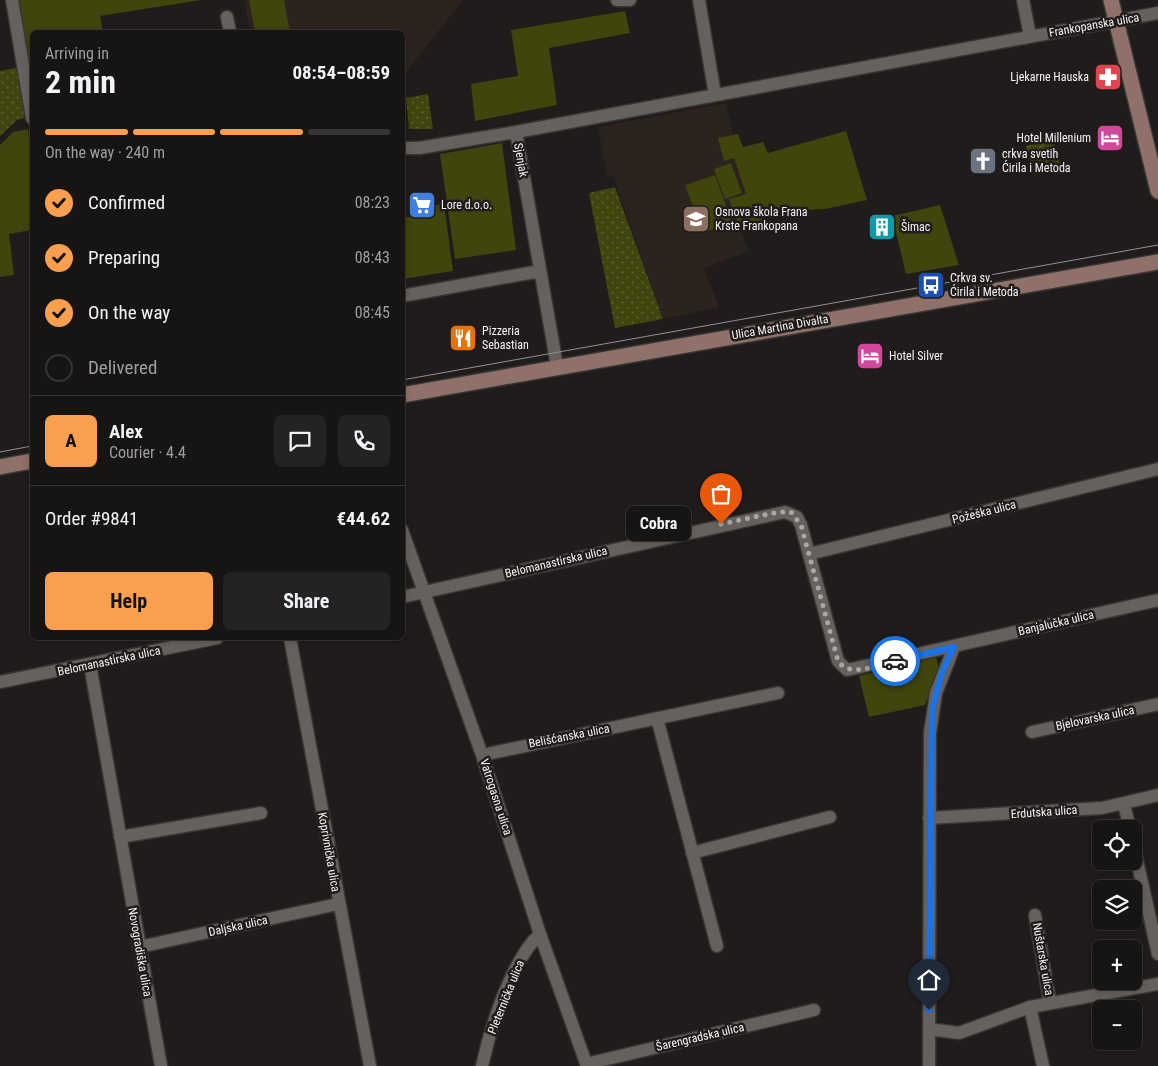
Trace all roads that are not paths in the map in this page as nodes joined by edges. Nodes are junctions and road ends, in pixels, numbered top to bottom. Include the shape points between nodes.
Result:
1 (12, 0) edge
2 (617, 0) edge
3 (630, 0) edge
4 (699, 0) edge
5 (1023, 0) edge
6 (1111, 0) edge
7 (1158, 13) edge
8 (227, 17) dead end
9 (1116, 21) junction
10 (230, 30) edge
11 (1030, 36) junction
12 (715, 95) junction
13 (30, 106) edge
14 (516, 132) junction
15 (405, 148) edge
16 (1158, 191) edge
17 (1158, 262) edge
18 (540, 271) junction
19 (405, 295) edge
20 (557, 366) junction
21 (405, 394) edge
22 (30, 461) edge
23 (0, 467) edge
24 (1158, 469) edge
25 (405, 538) edge
26 (809, 554) junction
27 (425, 591) junction
28 (405, 595) edge
29 (1158, 600) edge
30 (208, 640) edge
31 (290, 640) edge
32 (954, 647) junction
33 (90, 665) junction
34 (0, 682) edge
35 (778, 693) dead end
36 (1158, 704) edge
37 (657, 718) junction
38 (1032, 732) dead end
39 (482, 755) junction
40 (1158, 795) edge
41 (1124, 804) junction
42 (260, 813) dead end
43 (830, 816) dead end
44 (929, 818) junction
45 (1128, 820) edge
46 (120, 837) junction
47 (692, 853) junction
48 (1139, 870) edge
49 (338, 904) junction
50 (1035, 915) dead end
51 (540, 934) junction
52 (717, 946) dead end
53 (139, 947) junction
54 (1158, 954) edge
55 (1158, 984) edge
56 (1050, 1003) junction
57 (1030, 1007) junction
58 (814, 1010) dead end
59 (929, 1029) junction
60 (587, 1065) edge
61 (160, 1066) edge
62 (370, 1066) edge
63 (482, 1066) edge
64 (929, 1066) edge
65 (1043, 1066) edge

1 - 13 street
2 - 3 street
4 - 12 street
5 - 11 street
6 - 9 street
7 - 9 street, Frankopanska ulica
8 - 10 street
9 - 11 street, Frankopanska ulica
9 - 16 street
11 - 12 street, Frankopanska ulica
12 - 14 street, Frankopanska ulica
14 - 15 street, Sjenjak
14 - 18 street, Sjenjak
17 - 20 street, Ulica Martina Divalta
18 - 19 street
18 - 20 street, Sjenjak
20 - 21 street, Ulica Martina Divalta
22 - 23 street
24 - 26 street, Požeška ulica
25 - 27 street, Vatrogasna ulica
26 - 27 street, Belomanastirska ulica via 797,517 791,512 778,512
26 - 32 street, Banjalučka ulica via 838,661 847,670
27 - 28 street, Belomanastirska ulica
27 - 39 street, Vatrogasna ulica
29 - 32 street, Banjalučka ulica
30 - 33 street, Belomanastirska ulica
31 - 49 street, Koprivnička ulica
32 - 44 street via 942,672 932,710
33 - 34 street, Belomanastirska ulica
33 - 46 street, Novogradiška ulica
35 - 37 street, Belišćanska ulica
36 - 38 street, Bjelovarska ulica
37 - 39 street, Belišćanska ulica
37 - 47 street
39 - 51 street, Vatrogasna ulica
40 - 41 street, Erdutska ulica
41 - 44 street, Erdutska ulica via 1029,814
41 - 45 street
42 - 46 street
43 - 47 street
44 - 59 street
46 - 53 street, Novogradiška ulica
47 - 52 street
48 - 54 street
49 - 53 street, Daljska ulica
49 - 62 street, Koprivnička ulica
50 - 56 street, Nuštarska ulica
51 - 60 street, Vatrogasna ulica
51 - 63 street, Pleternička ulica via 532,941 518,966 497,1016
53 - 61 street, Novogradiška ulica
55 - 56 street
56 - 57 street
57 - 59 street via 958,1032
57 - 65 street
58 - 60 street, Šarengradska ulica
59 - 64 street

